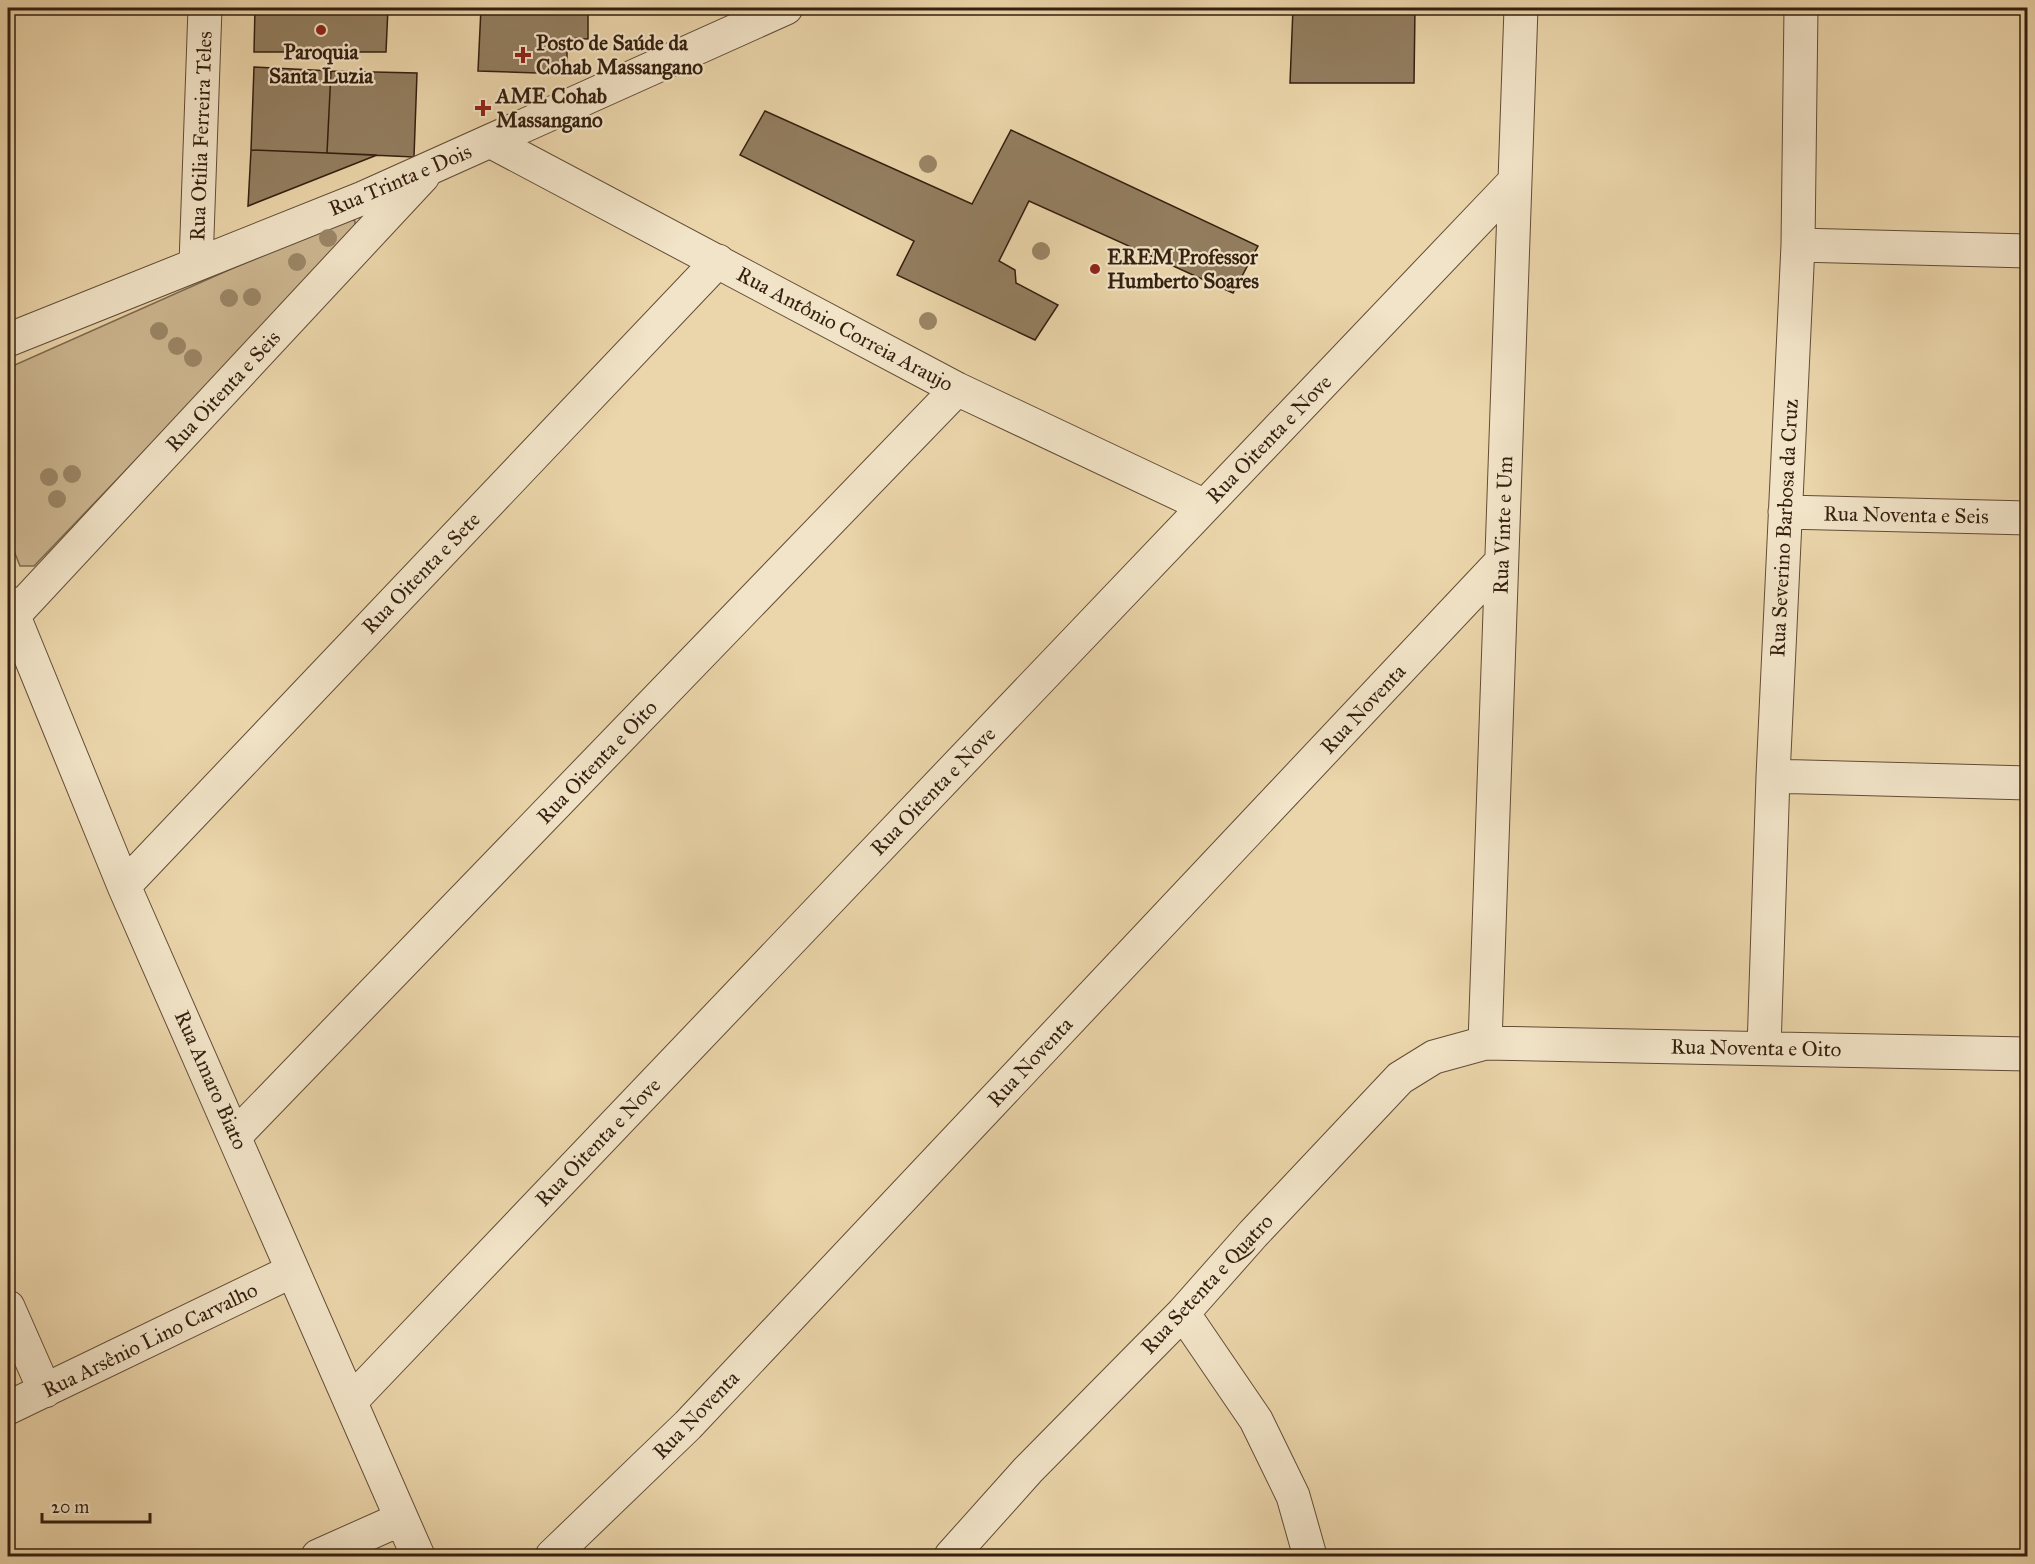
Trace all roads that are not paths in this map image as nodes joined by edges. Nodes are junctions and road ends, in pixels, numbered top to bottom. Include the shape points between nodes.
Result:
1 (205, 8) edge
2 (786, 8) edge
3 (1521, 8) edge
4 (1801, 8) edge
5 (490, 141) junction
6 (433, 166) junction
7 (1515, 181) junction
8 (1798, 245) junction
9 (2028, 251) edge
10 (718, 261) junction
11 (196, 264) junction
12 (8, 340) edge
13 (957, 389) junction
14 (1206, 506) junction
15 (1785, 512) junction
16 (2028, 518) edge
17 (1502, 562) junction
18 (10, 609) edge
19 (1773, 776) junction
20 (2028, 783) edge
21 (124, 886) junction
22 (1485, 1043) junction
23 (1764, 1048) junction
24 (2028, 1054) edge
25 (236, 1135) junction
26 (292, 1271) junction
27 (8, 1307) edge
28 (1183, 1313) junction
29 (45, 1391) junction
30 (351, 1401) junction
31 (8, 1408) edge
32 (400, 1520) junction
33 (318, 1557) edge
34 (418, 1557) edge
35 (552, 1557) edge
36 (951, 1557) edge
37 (1310, 1557) edge

1 - 11 street, Rua Otilia Ferreira Teles
2 - 5 street, Rua Trinta e Dois
3 - 7 street, Rua Vinte e Um
4 - 8 street, Rua Severino Barbosa da Cruz
5 - 6 street, Rua Trinta e Dois
5 - 10 street, Rua Antônio Correia Araujo
6 - 11 street, Rua Trinta e Dois
6 - 18 street, Rua Oitenta e Seis
7 - 14 street, Rua Oitenta e Nove
7 - 17 street, Rua Vinte e Um
8 - 9 street
8 - 15 street, Rua Severino Barbosa da Cruz
10 - 13 street, Rua Antônio Correia Araujo
10 - 21 street, Rua Oitenta e Sete
11 - 12 street, Rua Trinta e Dois
13 - 14 street, Rua Antônio Correia Araujo
13 - 25 street, Rua Oitenta e Oito
14 - 30 street, Rua Oitenta e Nove
15 - 16 street, Rua Noventa e Seis
15 - 19 street, Rua Severino Barbosa da Cruz
17 - 22 street, Rua Vinte e Um
17 - 35 street, Rua Noventa via 688,1425
18 - 21 street, Rua Amaro Biato
19 - 20 street
19 - 23 street, Rua Severino Barbosa da Cruz
21 - 25 street, Rua Amaro Biato
22 - 23 street, Rua Noventa e Oito
22 - 28 street, Rua Setenta e Quatro via 1434,1057 1400,1078
23 - 24 street, Rua Noventa e Oito
25 - 26 street, Rua Amaro Biato
26 - 29 street, Rua Arsênio Lino Carvalho
26 - 30 street, Rua Amaro Biato
27 - 29 street
28 - 36 street, Rua Setenta e Quatro via 1028,1470
28 - 37 street via 1256,1420 1293,1496
29 - 31 street, Rua Arsênio Lino Carvalho
30 - 32 street, Rua Amaro Biato
32 - 33 street
32 - 34 street, Rua Amaro Biato

